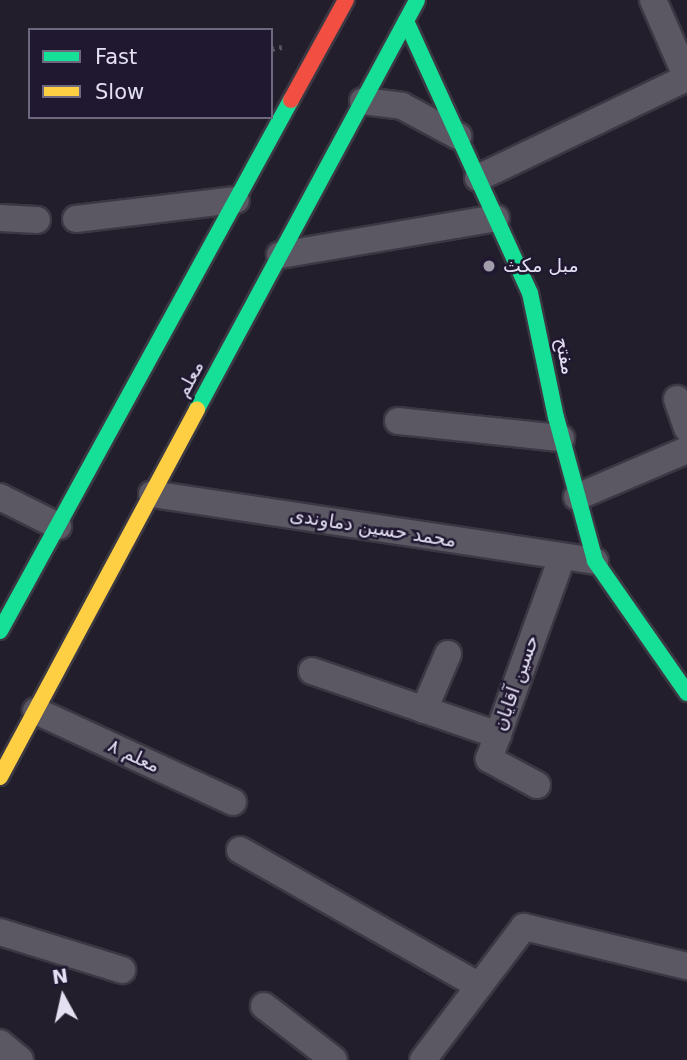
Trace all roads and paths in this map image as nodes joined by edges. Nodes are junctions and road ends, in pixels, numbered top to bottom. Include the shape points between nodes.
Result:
1 (346, 0) edge
2 (418, 0) edge
3 (653, 0) edge
4 (406, 22) junction
5 (687, 78) edge
6 (363, 101) junction
7 (458, 136) junction
8 (478, 178) junction
9 (236, 200) junction
10 (0, 218) edge
11 (496, 218) junction
12 (76, 219) dead end
13 (37, 220) dead end
14 (280, 255) junction
15 (677, 399) dead end
16 (398, 421) dead end
17 (687, 428) edge
18 (561, 438) junction
19 (687, 450) edge
20 (152, 494) junction
21 (0, 497) edge
22 (577, 497) junction
23 (58, 526) junction
24 (562, 557) junction
25 (595, 561) junction
26 (0, 631) edge
27 (447, 654) dead end
28 (312, 671) dead end
29 (687, 693) edge
30 (424, 709) junction
31 (36, 711) junction
32 (498, 735) junction
33 (0, 777) edge
34 (537, 785) dead end
35 (233, 802) dead end
36 (240, 850) dead end
37 (0, 932) edge
38 (687, 966) edge
39 (122, 970) dead end
40 (479, 986) junction
41 (264, 1006) dead end
42 (0, 1043) edge
43 (20, 1060) edge
44 (334, 1060) edge
45 (423, 1060) edge

1 - 9 main road
2 - 4 main road, معلم
3 - 5 street
4 - 6 main road, معلم
4 - 7 main road, مفتح
5 - 8 street
6 - 7 street via 402,106
6 - 14 main road, معلم
7 - 8 main road, مفتح
8 - 11 main road, مفتح
9 - 12 street
9 - 23 main road
10 - 13 street
11 - 14 street
11 - 18 main road, مفتح via 530,293
14 - 20 main road, معلم
15 - 17 street
16 - 18 street
18 - 22 main road, مفتح
19 - 22 street
20 - 24 street, محمد حسین دماوندی
20 - 31 main road, معلم
21 - 23 street
22 - 25 main road, مفتح
23 - 26 main road
24 - 25 street, محمد حسین دماوندی
24 - 32 street, حسین آقایان
25 - 29 main road, مفتح
27 - 30 street
28 - 30 street
30 - 32 street
31 - 33 main road, معلم
31 - 35 street, معلم ۸
32 - 34 street, حسین آقایان via 489,759
36 - 40 street
37 - 39 street
38 - 40 street via 524,927
40 - 45 street
41 - 44 street
42 - 43 street

